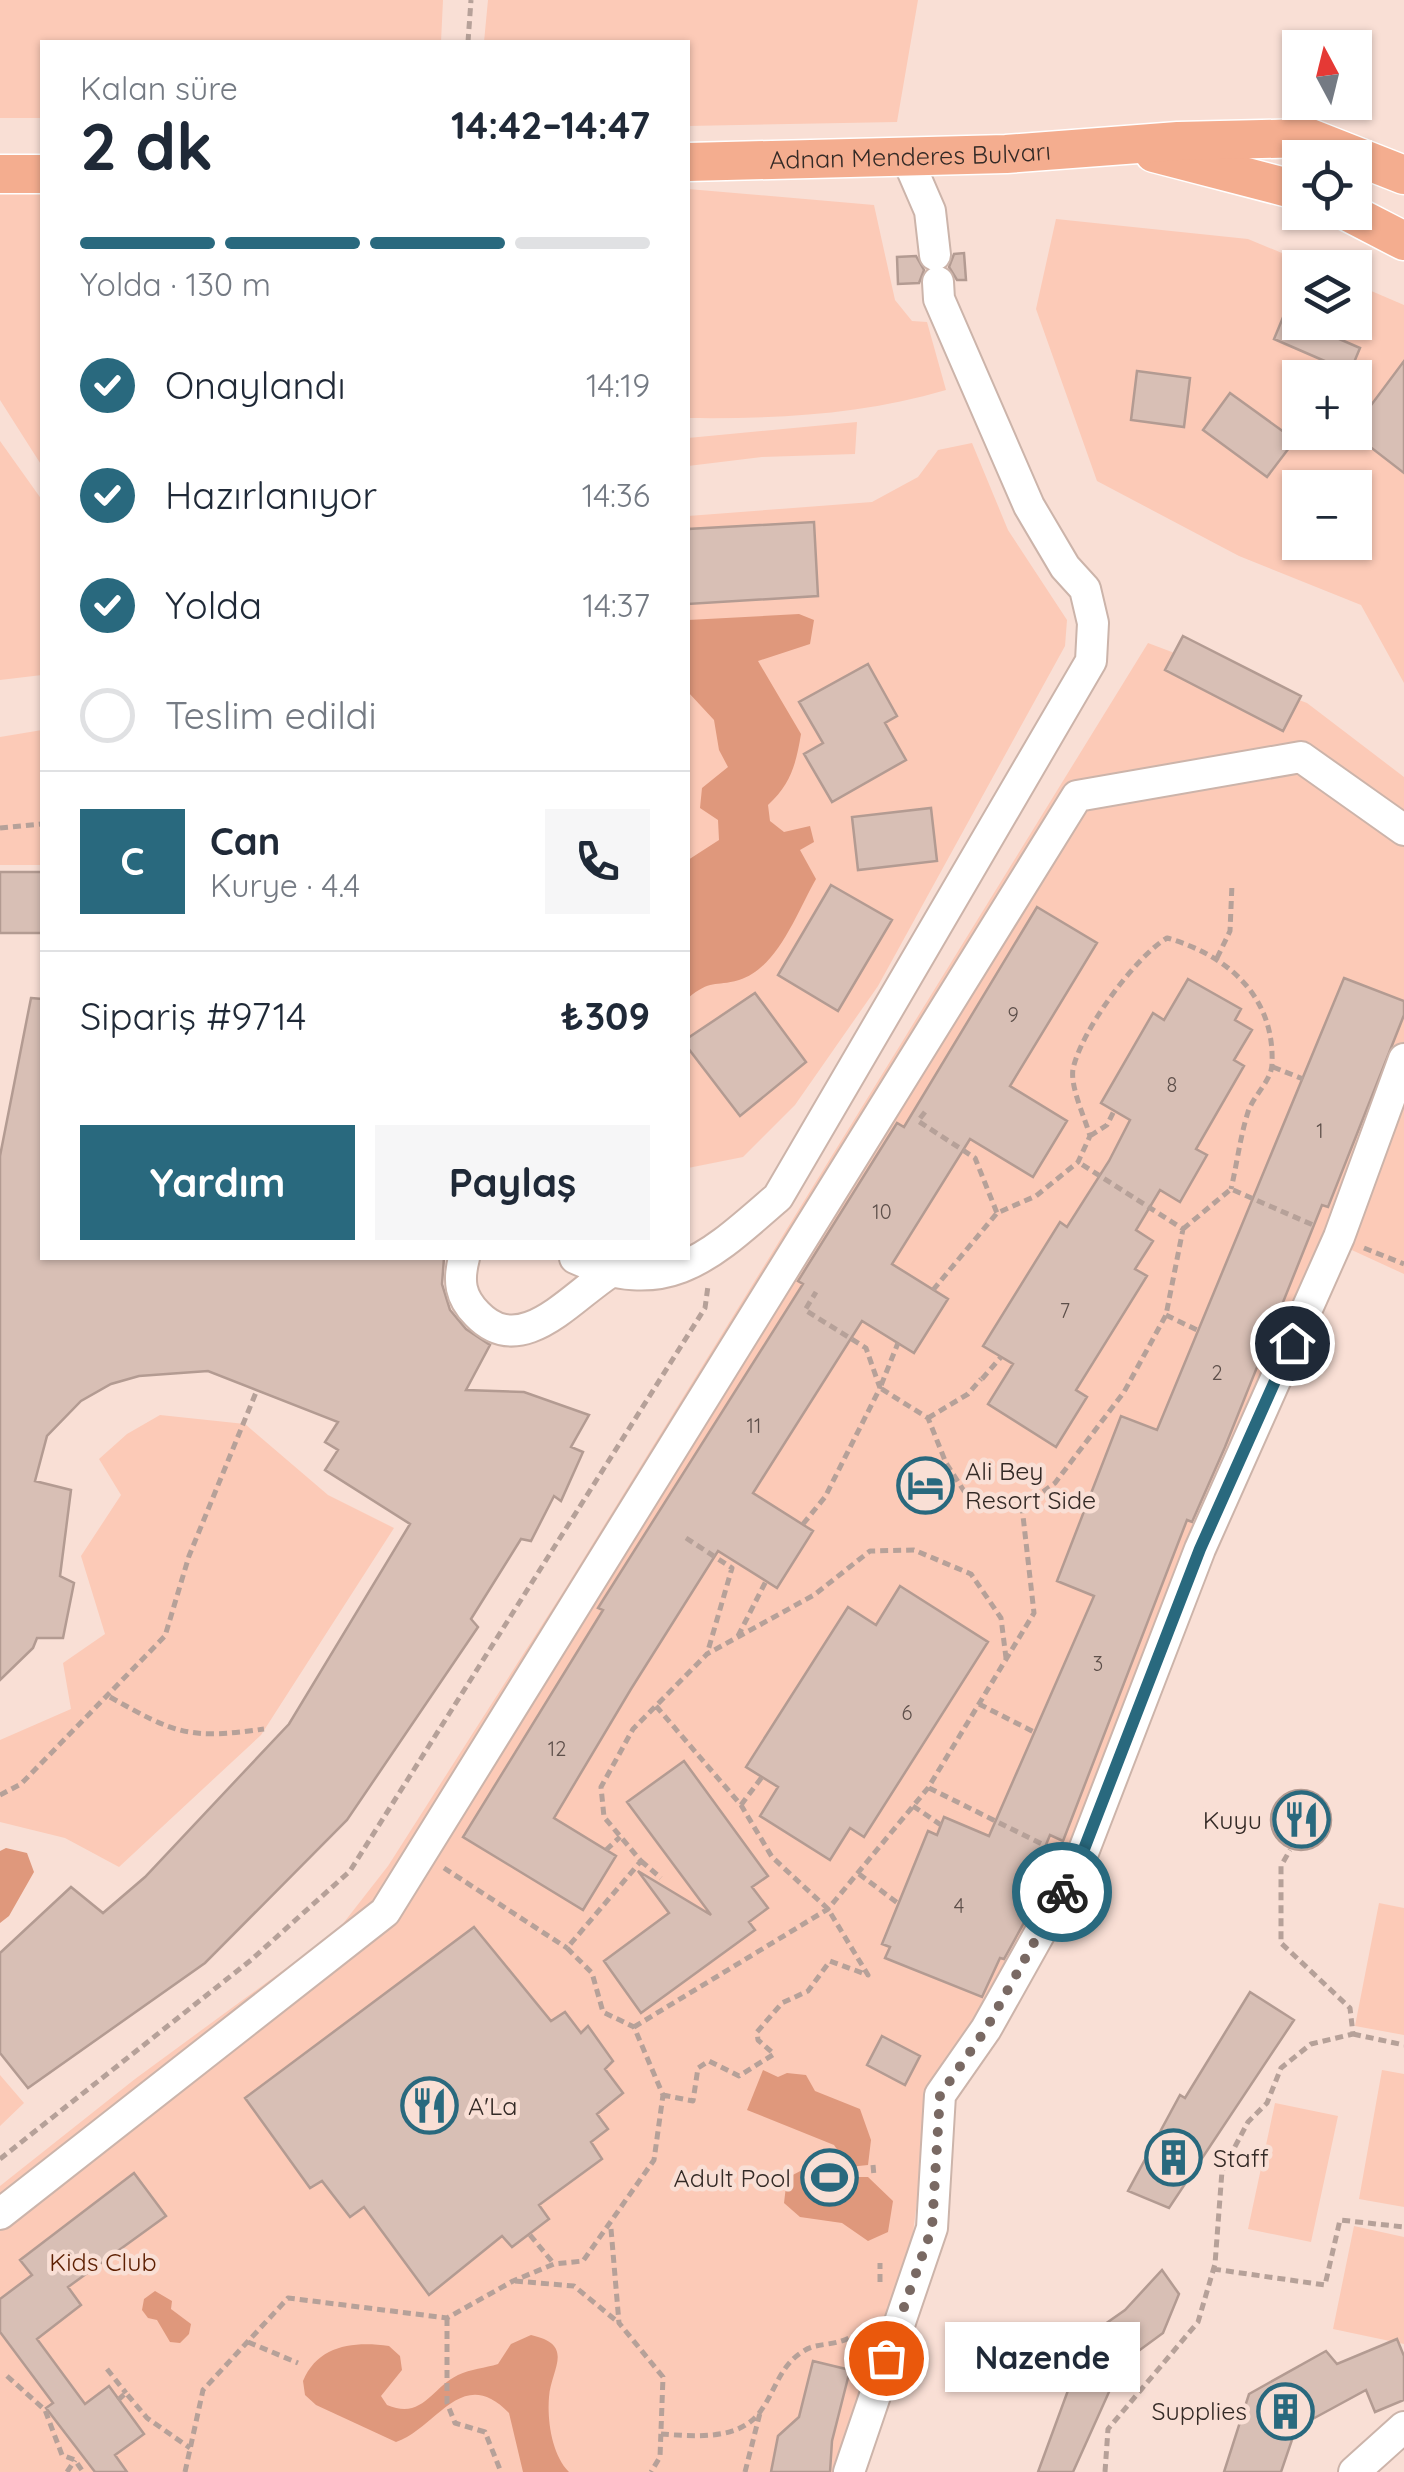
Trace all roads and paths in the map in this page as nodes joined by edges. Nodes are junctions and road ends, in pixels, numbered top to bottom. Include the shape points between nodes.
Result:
1 (471, 0) edge
2 (468, 40) edge
3 (1133, 148) junction
4 (907, 158) junction
5 (690, 162) edge
6 (0, 174) edge
7 (40, 174) edge
8 (1404, 175) edge
9 (1282, 187) edge
10 (1372, 224) edge
11 (1404, 241) edge
12 (40, 824) edge
13 (0, 828) edge
14 (1404, 830) edge
15 (1232, 884) dead end
16 (1244, 896) dead end
17 (1234, 897) junction
18 (1216, 958) junction
19 (1404, 1059) edge
20 (1273, 1068) junction
21 (1303, 1080) dead end
22 (1114, 1111) dead end
23 (924, 1112) dead end
24 (1090, 1136) junction
25 (1078, 1162) junction
26 (1231, 1189) junction
27 (997, 1213) junction
28 (1183, 1229) junction
29 (1340, 1237) junction
30 (713, 1254) junction
31 (464, 1260) edge
32 (580, 1260) edge
33 (1404, 1264) edge
34 (609, 1273) junction
35 (933, 1290) dead end
36 (816, 1292) dead end
37 (1166, 1314) junction
38 (1198, 1330) dead end
39 (898, 1343) dead end
40 (1002, 1357) dead end
41 (880, 1388) junction
42 (258, 1390) dead end
43 (928, 1418) junction
44 (1022, 1506) junction
45 (803, 1524) dead end
46 (686, 1538) dead end
47 (766, 1581) dead end
48 (738, 1637) junction
49 (707, 1654) junction
50 (1006, 1658) junction
51 (110, 1696) junction
52 (979, 1704) junction
53 (656, 1706) junction
54 (264, 1729) dead end
55 (1034, 1732) dead end
56 (762, 1777) dead end
57 (928, 1788) junction
58 (0, 1795) edge
59 (741, 1805) junction
60 (914, 1806) junction
61 (941, 1826) dead end
62 (620, 1837) junction
63 (1052, 1848) dead end
64 (606, 1850) dead end
65 (1290, 1850) dead end
66 (423, 1852) junction
67 (641, 1861) junction
68 (859, 1874) junction
69 (661, 1878) dead end
70 (899, 1904) dead end
71 (828, 1909) junction
72 (568, 1948) junction
73 (634, 2027) junction
74 (1353, 2034) junction
75 (1404, 2045) edge
76 (663, 2094) junction
77 (0, 2159) edge
78 (873, 2165) dead end
79 (842, 2166) dead end
80 (874, 2176) dead end
81 (844, 2178) dead end
82 (0, 2214) edge
83 (610, 2226) junction
84 (1404, 2227) edge
85 (530, 2235) dead end
86 (554, 2264) junction
87 (1213, 2269) junction
88 (513, 2281) junction
89 (878, 2317) dead end
90 (447, 2318) junction
91 (619, 2323) junction
92 (248, 2342) junction
93 (298, 2363) dead end
94 (107, 2369) dead end
95 (7, 2376) dead end
96 (126, 2394) junction
97 (118, 2400) dead end
98 (760, 2414) junction
99 (1404, 2427) edge
100 (661, 2434) junction
101 (190, 2448) junction
102 (74, 2460) junction
103 (66, 2472) edge
104 (82, 2472) edge
105 (185, 2472) edge
106 (501, 2472) edge
107 (651, 2472) edge
108 (745, 2472) edge
109 (849, 2472) edge
110 (1105, 2472) edge
111 (1354, 2472) edge

1 - 2 path
3 - 4 main road, Adnan Menderes Bulvarı
3 - 8 main road, Adnan Menderes Bulvarı via 1310,138
3 - 9 main road, Adnan Menderes Bulvarı
4 - 5 main road, Adnan Menderes Bulvarı
4 - 30 street via 930,211 939,299 1030,506 1085,589 1093,622 1091,662 778,1198
6 - 7 main road
10 - 11 main road
12 - 13 path
14 - 66 street via 1302,758 1076,796
15 - 17 path
16 - 17 path
17 - 18 path via 1230,932
18 - 20 path via 1265,1009
18 - 24 path via 1166,938 1144,952 1082,1046 1072,1073
19 - 29 street
20 - 21 path
20 - 26 path via 1249,1108
22 - 24 path
23 - 27 path via 918,1121 976,1158
24 - 25 path
25 - 27 path via 1036,1196
25 - 28 path
26 - 28 path
26 - 29 path
27 - 35 path
28 - 37 path
29 - 33 path
29 - 109 street via 1200,1549 1079,1862 986,2029 940,2095 932,2228
30 - 34 street via 675,1273
30 - 77 path via 705,1308 350,1871 252,1960
31 - 34 street via 460,1285 466,1300 484,1322 510,1333 534,1329
32 - 34 street
36 - 41 path via 805,1310 866,1348
37 - 38 path
37 - 44 path via 1124,1392 1056,1483
39 - 41 path
40 - 43 path via 968,1394
41 - 43 path
41 - 45 path via 825,1497
42 - 51 path via 189,1556 165,1636
43 - 44 path via 964,1491
44 - 50 path via 1034,1613
46 - 49 path via 732,1568
47 - 48 path
48 - 49 path
48 - 50 path via 814,1595 870,1551 914,1550 971,1574 1001,1618
49 - 53 path
50 - 52 path
51 - 54 path via 169,1730 221,1736
51 - 58 path via 21,1784
52 - 55 path
52 - 57 path
53 - 59 path
53 - 62 path via 633,1729 602,1787 604,1818
56 - 59 path
57 - 60 path
57 - 63 path
59 - 71 path via 772,1857
60 - 61 path
60 - 68 path
62 - 64 path
62 - 67 path
65 - 74 path via 1280,1866 1281,1943 1350,2008
66 - 72 path
66 - 82 street via 386,1912
67 - 69 path
67 - 72 path
68 - 70 path
68 - 71 path
71 - 73 path
71 - 76 path via 868,1975 830,1961 808,1990 782,2004 757,2032 774,2054 739,2076 709,2061 698,2068 693,2101
72 - 73 path via 592,1973 603,2012
73 - 76 path
74 - 75 path
74 - 87 path via 1310,2044 1281,2068 1267,2103 1248,2122 1222,2171
76 - 83 path via 654,2160
78 - 80 path
79 - 81 path
83 - 86 path via 582,2262
83 - 91 path
84 - 87 path via 1340,2220 1324,2285
85 - 86 path
86 - 88 path
87 - 110 path via 1198,2322 1108,2429
88 - 90 path
88 - 91 path via 574,2286
89 - 98 path via 846,2343 804,2350 781,2372
90 - 92 path via 288,2298
90 - 106 path via 447,2403 455,2424 484,2432
91 - 100 path via 663,2377
92 - 93 path
92 - 101 path via 203,2390
94 - 96 path
95 - 102 path via 44,2410 62,2455
96 - 97 path
96 - 101 path
98 - 100 path via 715,2437
98 - 108 path
99 - 111 street
100 - 107 path
101 - 105 path
102 - 103 path
102 - 104 path

